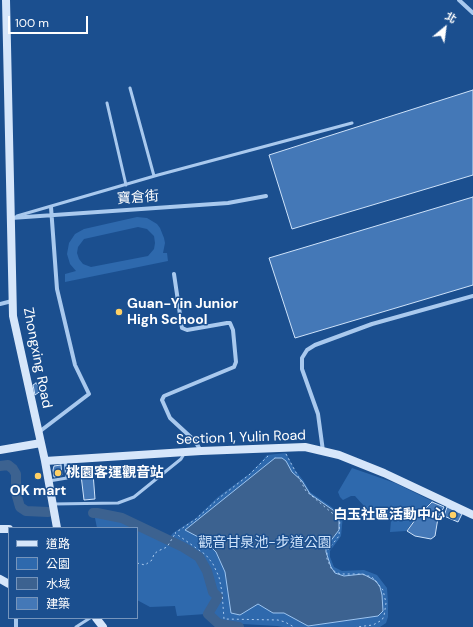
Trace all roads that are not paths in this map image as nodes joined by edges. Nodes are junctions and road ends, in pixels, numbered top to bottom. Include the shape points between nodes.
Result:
1 (6, 0) edge
2 (459, 0) edge
3 (473, 13) edge
4 (130, 88) dead end
5 (107, 103) dead end
6 (352, 123) dead end
7 (154, 176) junction
8 (126, 185) junction
9 (266, 196) dead end
10 (51, 207) junction
11 (52, 215) junction
12 (11, 218) junction
13 (174, 274) dead end
14 (473, 296) edge
15 (12, 301) junction
16 (0, 304) edge
17 (39, 432) junction
18 (41, 443) junction
19 (0, 450) edge
20 (200, 451) junction
21 (185, 452) junction
22 (323, 452) junction
23 (64, 460) junction
24 (45, 461) junction
25 (49, 481) junction
26 (54, 504) junction
27 (473, 515) edge
28 (57, 527) edge
29 (88, 619) edge
30 (97, 619) edge
31 (76, 627) edge
32 (103, 627) edge

1 - 12 street, Zhongxing Road
2 - 3 street
4 - 7 lane
5 - 8 lane
6 - 7 lane
7 - 8 lane
8 - 10 lane
9 - 11 street, 寶倉街 via 228,203
10 - 11 street
10 - 12 lane
11 - 12 street, 寶倉街
11 - 17 street via 57,289 75,365 89,394
12 - 15 street, Zhongxing Road
13 - 20 street via 182,328 187,330 227,322 233,330 236,362 234,366 164,396 162,400 170,418 195,441
14 - 22 street via 372,324 306,350 302,358 302,369 318,414
15 - 16 street
15 - 17 street, Zhongxing Road via 13,316
17 - 18 street, Zhongxing Road
18 - 19 street
18 - 24 street, Zhongxing Road
20 - 21 street, Section 1, Yulin Road
20 - 22 street, Section 1, Yulin Road via 305,447
21 - 23 street, Section 1, Yulin Road
21 - 26 lane via 134,497 118,503
22 - 27 street, Section 1, Yulin Road via 339,455 384,473
23 - 24 street, Section 1, Yulin Road
23 - 25 lane via 68,478
24 - 25 street, Zhongxing Road
25 - 26 street, Zhongxing Road
26 - 28 street, Zhongxing Road
29 - 31 lane
30 - 32 street

